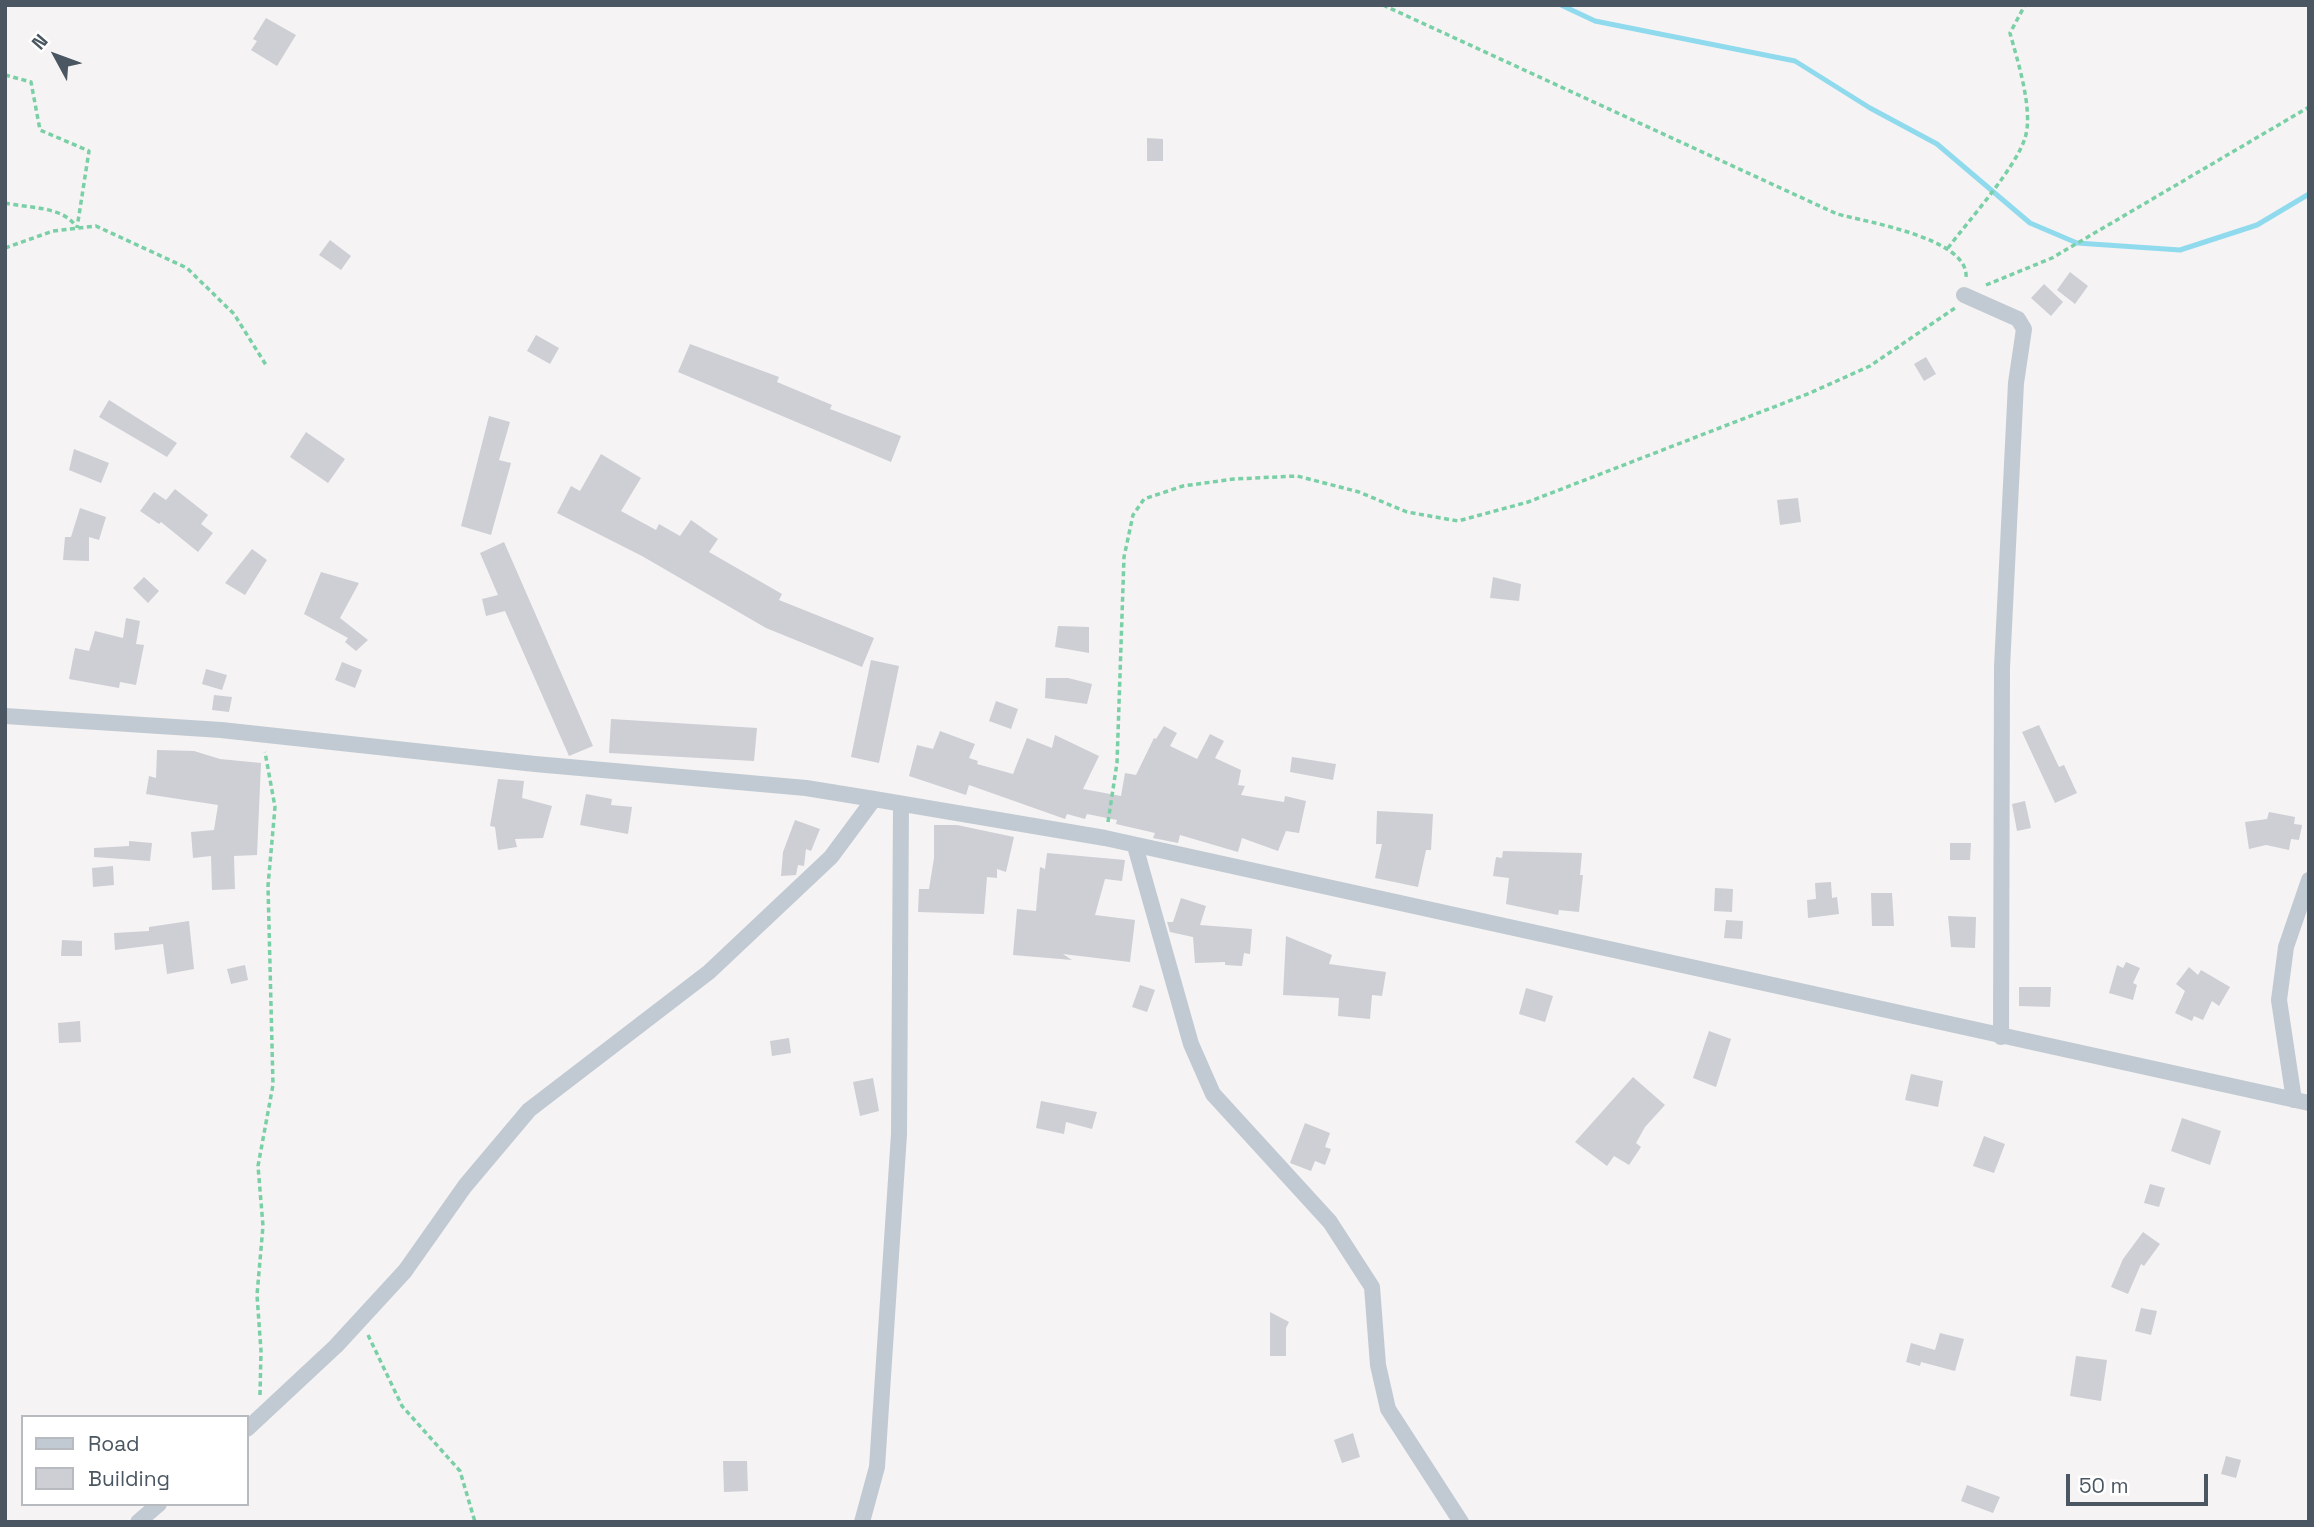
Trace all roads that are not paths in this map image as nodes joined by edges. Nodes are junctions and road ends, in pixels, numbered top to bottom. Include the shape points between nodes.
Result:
1 (1964, 295) road end
2 (5, 716) edge
3 (874, 799) junction
4 (901, 804) junction
5 (1135, 846) junction
6 (2309, 880) edge
7 (2001, 1037) junction
8 (2301, 1101) edge
9 (253, 1423) edge
10 (157, 1506) edge
11 (138, 1522) edge
12 (862, 1522) edge
13 (1461, 1522) edge

1 - 7 street via 2011,315 2024,329 2016,383 2002,667
2 - 3 street via 257,734 806,788
3 - 4 street
3 - 9 street via 831,856 709,972 529,1110 466,1186 405,1271
4 - 5 street
4 - 12 street via 899,1134 877,1467
5 - 7 street
5 - 13 street via 1191,1044 1213,1094 1329,1222 1372,1287 1378,1365 1388,1409
6 - 8 street via 2286,947 2279,1000
7 - 8 street
10 - 11 street

